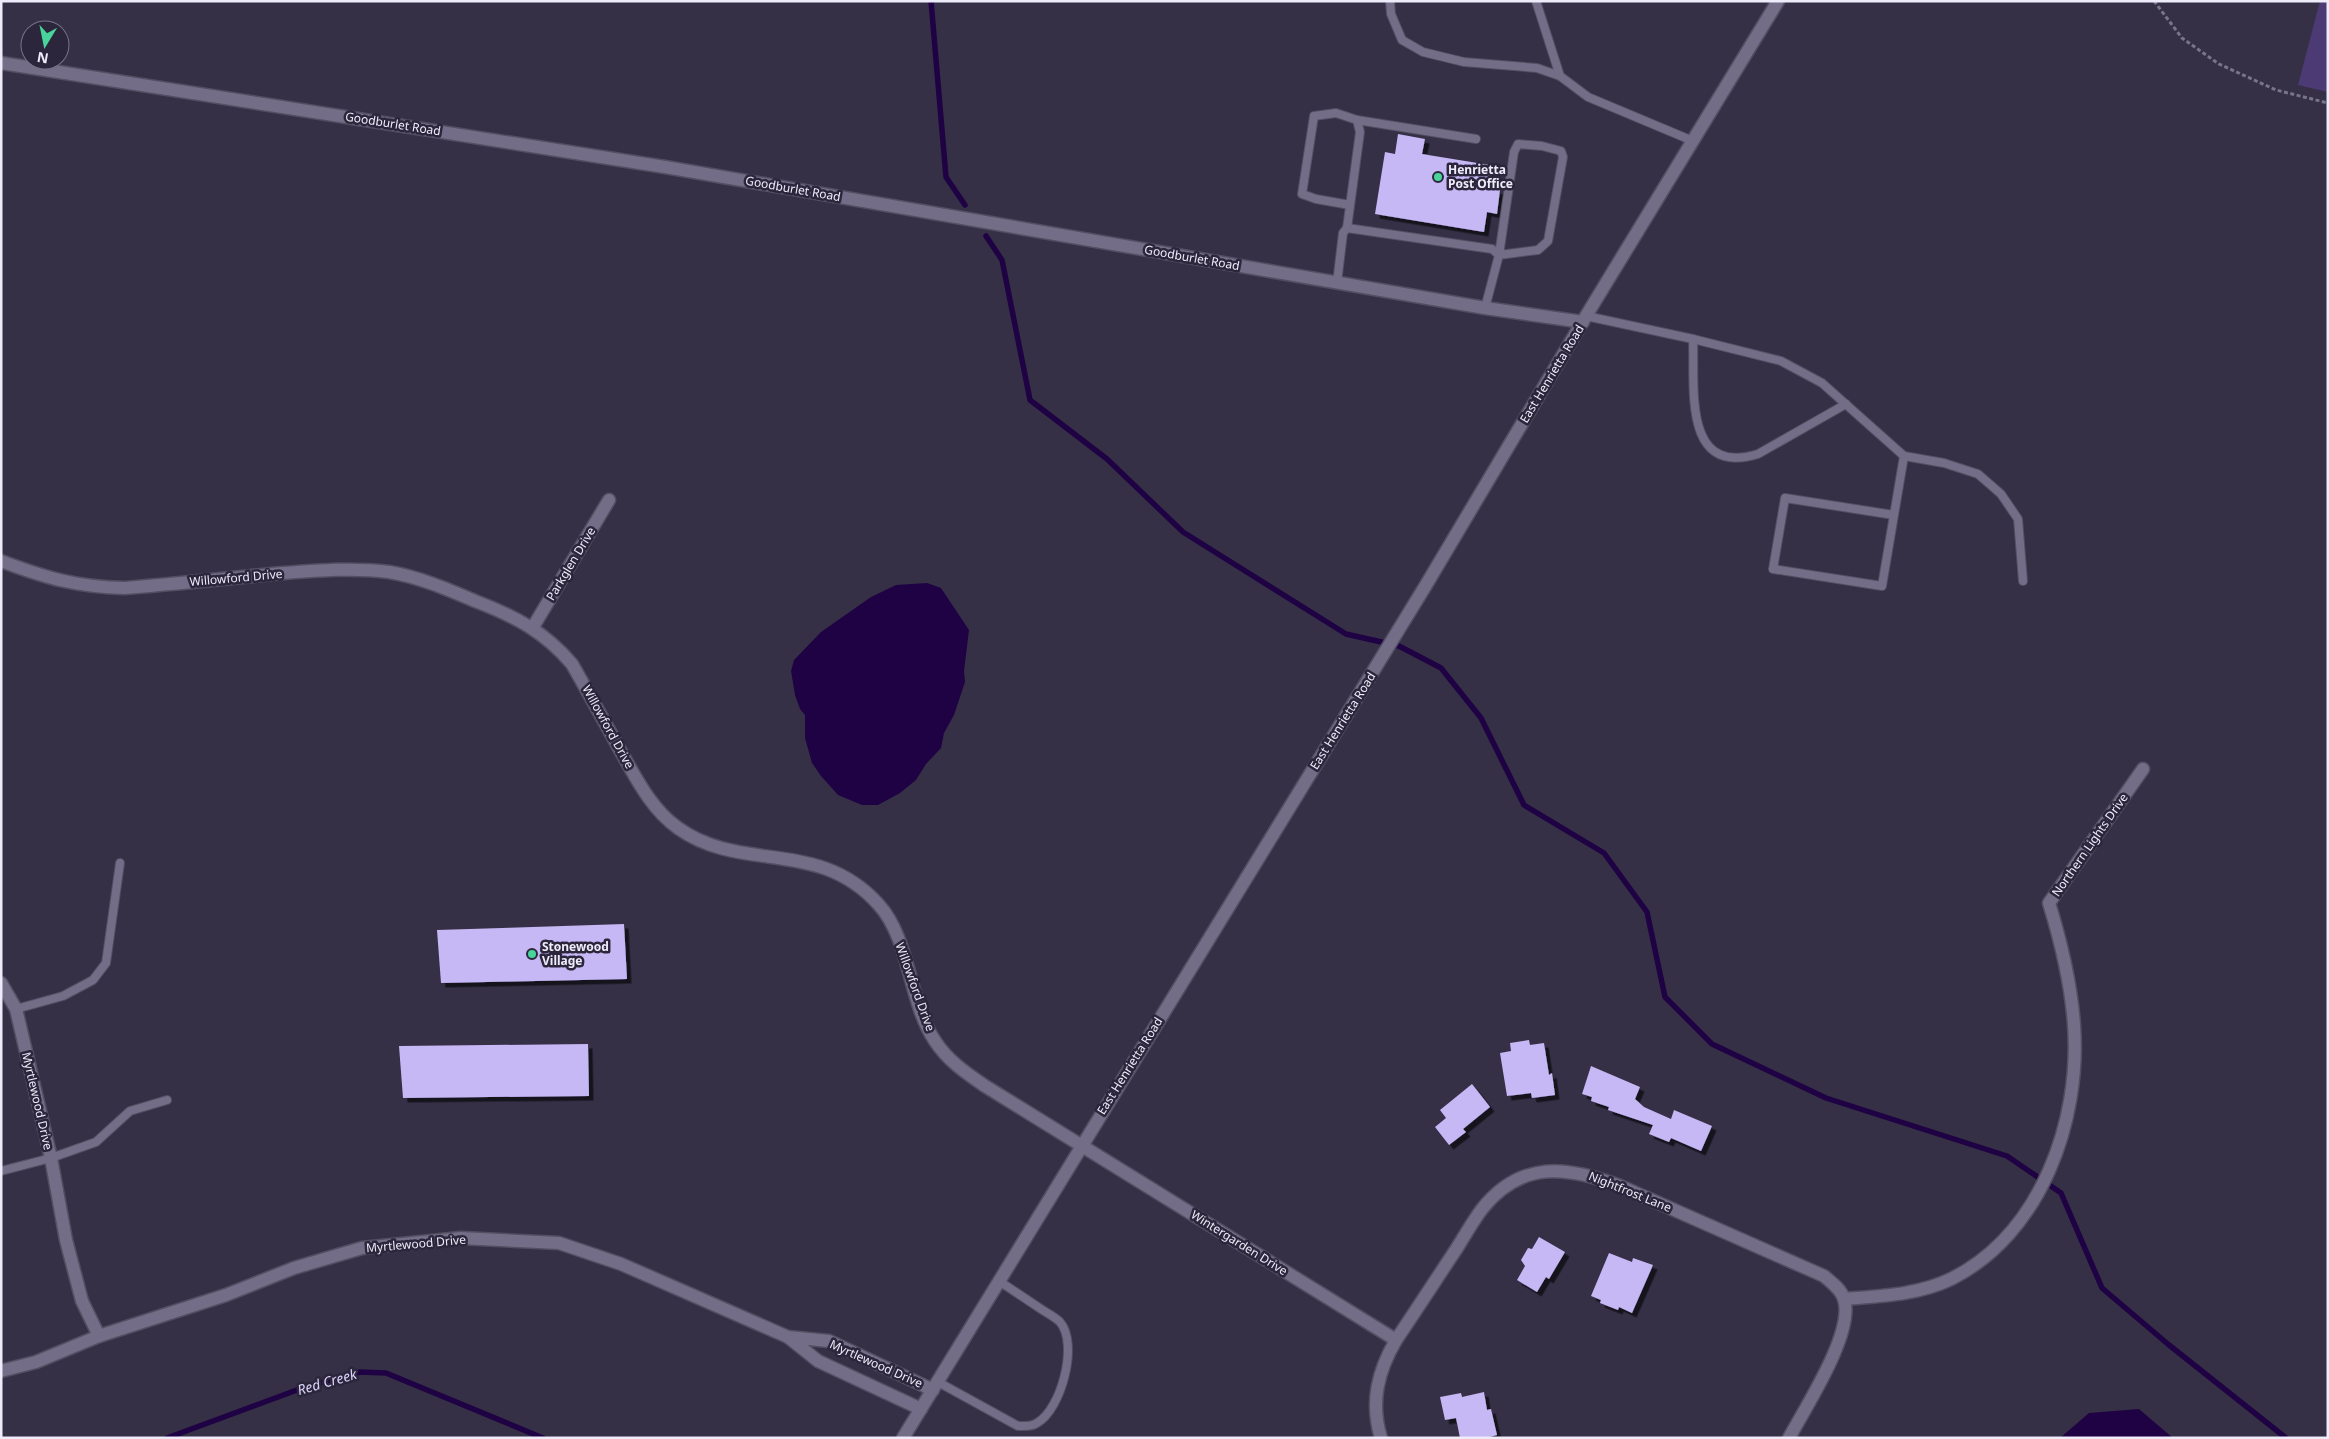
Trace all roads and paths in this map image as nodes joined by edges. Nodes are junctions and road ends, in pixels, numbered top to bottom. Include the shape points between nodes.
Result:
1 (1390, 1) edge
2 (1536, 1) edge
3 (1778, 1) edge
4 (2154, 1) edge
5 (1, 62) edge
6 (1560, 76) junction
7 (2328, 103) edge
8 (1357, 120) junction
9 (1476, 139) dead end
10 (1693, 141) junction
11 (1350, 205) junction
12 (1347, 228) junction
13 (1499, 255) junction
14 (1337, 282) junction
15 (1485, 308) junction
16 (1584, 319) junction
17 (1693, 339) junction
18 (1846, 404) junction
19 (1904, 456) junction
20 (609, 500) dead end
21 (1894, 515) junction
22 (1, 561) edge
23 (2023, 581) dead end
24 (533, 627) junction
25 (2143, 770) dead end
26 (120, 863) dead end
27 (1, 983) edge
28 (16, 1010) junction
29 (167, 1100) dead end
30 (1082, 1145) junction
31 (51, 1158) junction
32 (1, 1170) edge
33 (999, 1281) junction
34 (1844, 1299) junction
35 (99, 1336) junction
36 (788, 1337) junction
37 (1396, 1340) junction
38 (1, 1372) edge
39 (935, 1386) junction
40 (921, 1409) junction
41 (903, 1438) edge
42 (1381, 1438) edge
43 (1789, 1438) edge

1 - 6 lane via 1391,14 1402,40 1423,52 1464,62 1537,68
2 - 6 lane
3 - 10 street, East Henrietta Road
4 - 7 path via 2182,38 2219,64 2276,90
5 - 14 street, Goodburlet Road via 655,166
6 - 10 lane via 1588,97
8 - 9 lane
8 - 11 lane via 1360,132
8 - 11 lane via 1336,113 1314,116 1302,194
10 - 16 street, East Henrietta Road
11 - 12 lane
12 - 13 lane via 1492,249
12 - 14 lane via 1343,233
13 - 13 lane via 1538,250 1548,241 1563,157 1561,151 1518,144 1514,152
13 - 15 lane
14 - 15 street, Goodburlet Road
15 - 16 street, Goodburlet Road
16 - 17 lane
16 - 30 street, East Henrietta Road via 1380,661
17 - 18 lane via 1780,361 1822,383
17 - 18 lane via 1696,419 1708,447 1721,456 1758,454
18 - 19 lane
19 - 21 lane
19 - 23 lane via 1944,463 1978,474 2002,494 2018,520
20 - 24 street, Parkglen Drive
21 - 21 lane via 1882,586 1773,569 1785,498
22 - 24 street, Willowford Drive via 61,582 92,587 134,587 337,569 391,573 417,578
24 - 30 street, Willowford Drive via 558,647 572,664 643,790 659,811 678,828 718,848 811,863 835,871 862,888 881,906 892,924 926,1022 934,1040 954,1064
25 - 34 street, Northern Lights Drive via 2049,903 2068,976 2074,1025 2073,1077 2064,1124 2049,1170 2032,1205 2009,1236 1981,1261 1950,1279 1917,1291
26 - 28 lane via 106,963 93,980 63,996
27 - 28 street, Myrtlewood Drive
28 - 31 street, Myrtlewood Drive
29 - 31 lane via 130,1111 96,1142
30 - 33 street, East Henrietta Road
30 - 37 street, Wintergarden Drive
31 - 32 lane
31 - 35 street, Myrtlewood Drive via 66,1240 82,1301
33 - 39 street, East Henrietta Road
33 - 39 lane via 1060,1322 1068,1336 1068,1364 1046,1415 1033,1425 1018,1426
34 - 37 street, Nightfrost Lane via 1837,1287 1824,1276 1620,1186 1592,1175 1545,1171 1521,1177 1482,1209
34 - 43 street via 1845,1316 1832,1358
35 - 36 street, Myrtlewood Drive via 226,1295 294,1268 362,1248 461,1238 559,1243 621,1264
35 - 38 street, Myrtlewood Drive via 36,1362
36 - 39 street, Myrtlewood Drive via 829,1341
36 - 40 street, Myrtlewood Drive via 818,1361
37 - 42 street, Nightfrost Lane via 1384,1361 1377,1384 1374,1404
39 - 40 street, East Henrietta Road
40 - 41 street, East Henrietta Road

